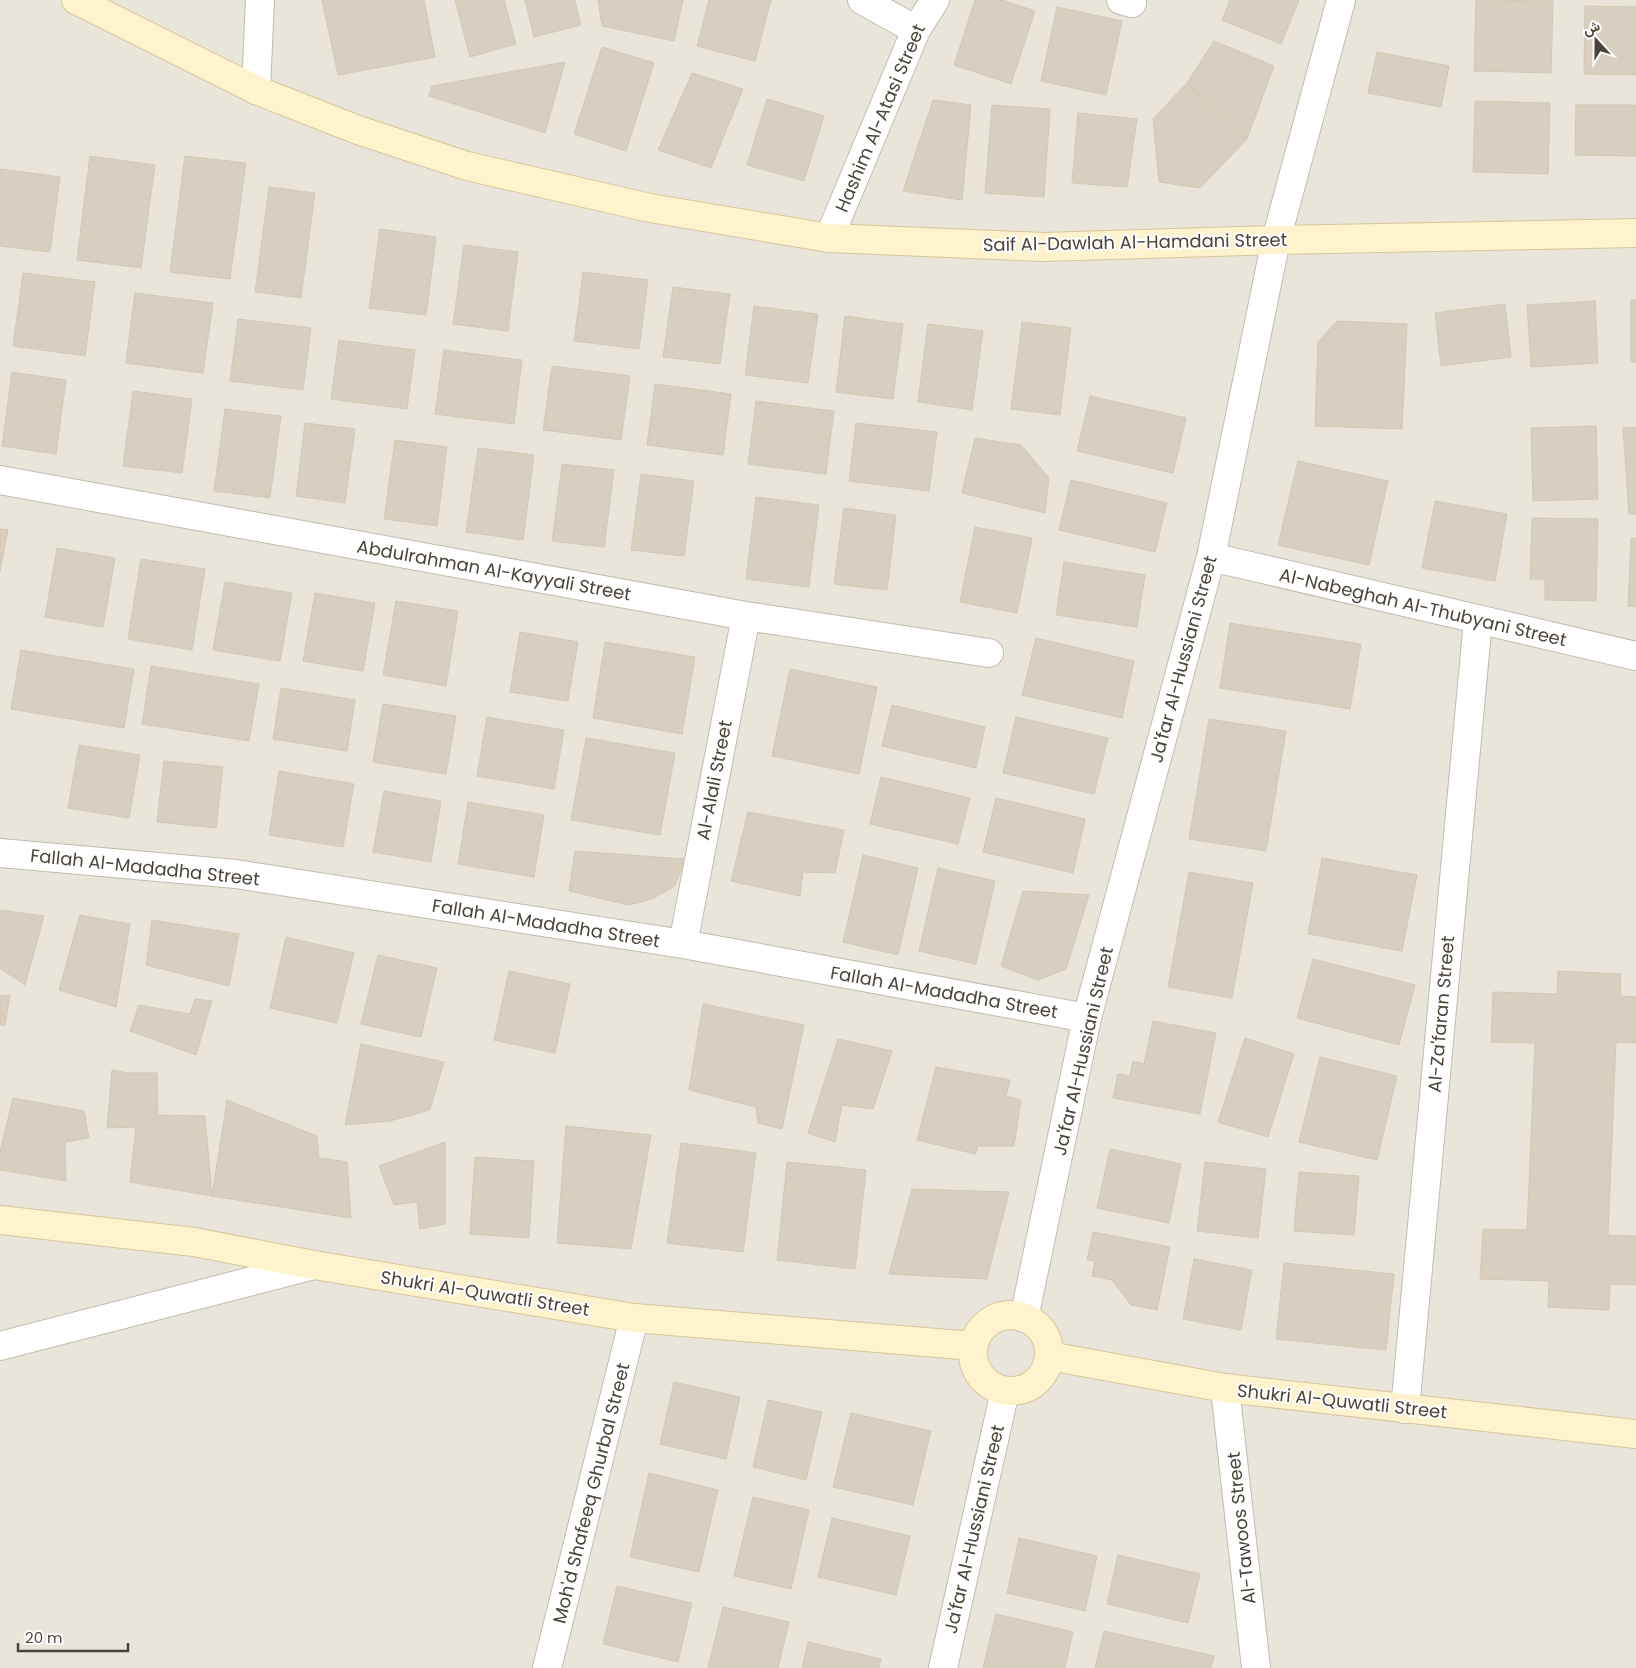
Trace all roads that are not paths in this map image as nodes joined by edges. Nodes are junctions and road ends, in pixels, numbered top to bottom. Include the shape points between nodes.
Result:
1 (76, 0) edge
2 (260, 0) edge
3 (862, 0) edge
4 (935, 0) edge
5 (1341, 0) edge
6 (916, 30) junction
7 (256, 90) junction
8 (1636, 233) edge
9 (829, 238) junction
10 (1276, 240) junction
11 (0, 480) edge
12 (1211, 556) junction
13 (746, 616) junction
14 (1478, 620) junction
15 (989, 653) dead end
16 (1636, 656) edge
17 (0, 853) edge
18 (683, 944) junction
19 (1087, 1018) junction
20 (0, 1220) edge
21 (314, 1264) junction
22 (634, 1318) junction
23 (1024, 1318) junction
24 (0, 1346) edge
25 (973, 1346) junction
26 (1049, 1356) junction
27 (1225, 1388) junction
28 (1005, 1391) junction
29 (1405, 1409) junction
30 (1636, 1434) edge
31 (547, 1668) edge
32 (943, 1668) edge
33 (1256, 1668) edge

1 - 7 street, Saif Al-Dawlah Al-Hamdani Street
2 - 7 street
3 - 6 street
4 - 6 street, Hashim Al-Atasi Street
5 - 10 street, Ja'far Al-Hussiani Street
6 - 9 street, Hashim Al-Atasi Street
7 - 9 street, Saif Al-Dawlah Al-Hamdani Street via 358,130 467,166 650,208
8 - 10 street, Saif Al-Dawlah Al-Hamdani Street
9 - 10 street, Saif Al-Dawlah Al-Hamdani Street via 1043,247
10 - 12 street, Ja'far Al-Hussiani Street
11 - 13 street, Abdulrahman Al-Kayyali Street
12 - 14 street, Al-Nabeghah Al-Thubyani Street
12 - 19 street, Ja'far Al-Hussiani Street
13 - 15 street, Abdulrahman Al-Kayyali Street
13 - 18 street, Al-Alali Street
14 - 16 street, Al-Nabeghah Al-Thubyani Street
14 - 29 street, Al-Za'faran Street
17 - 18 street, Fallah Al-Madadha Street via 236,874
18 - 19 street, Fallah Al-Madadha Street
19 - 23 street, Ja'far Al-Hussiani Street
20 - 21 street, Shukri Al-Quwatli Street via 194,1242
21 - 22 street, Shukri Al-Quwatli Street
21 - 24 street
22 - 25 street, Shukri Al-Quwatli Street
22 - 31 street, Moh'd Shafeeq Ghurbal Street
23 - 25 street via 1014,1315 988,1323
23 - 26 street via 1040,1328 1047,1341
25 - 28 street via 973,1359 979,1374 990,1385
26 - 27 street, Shukri Al-Quwatli Street
26 - 28 street via 1045,1371 1034,1384 1020,1390
27 - 29 street, Shukri Al-Quwatli Street
27 - 33 street, Al-Tawoos Street
28 - 32 street, Ja'far Al-Hussiani Street
29 - 30 street, Shukri Al-Quwatli Street

